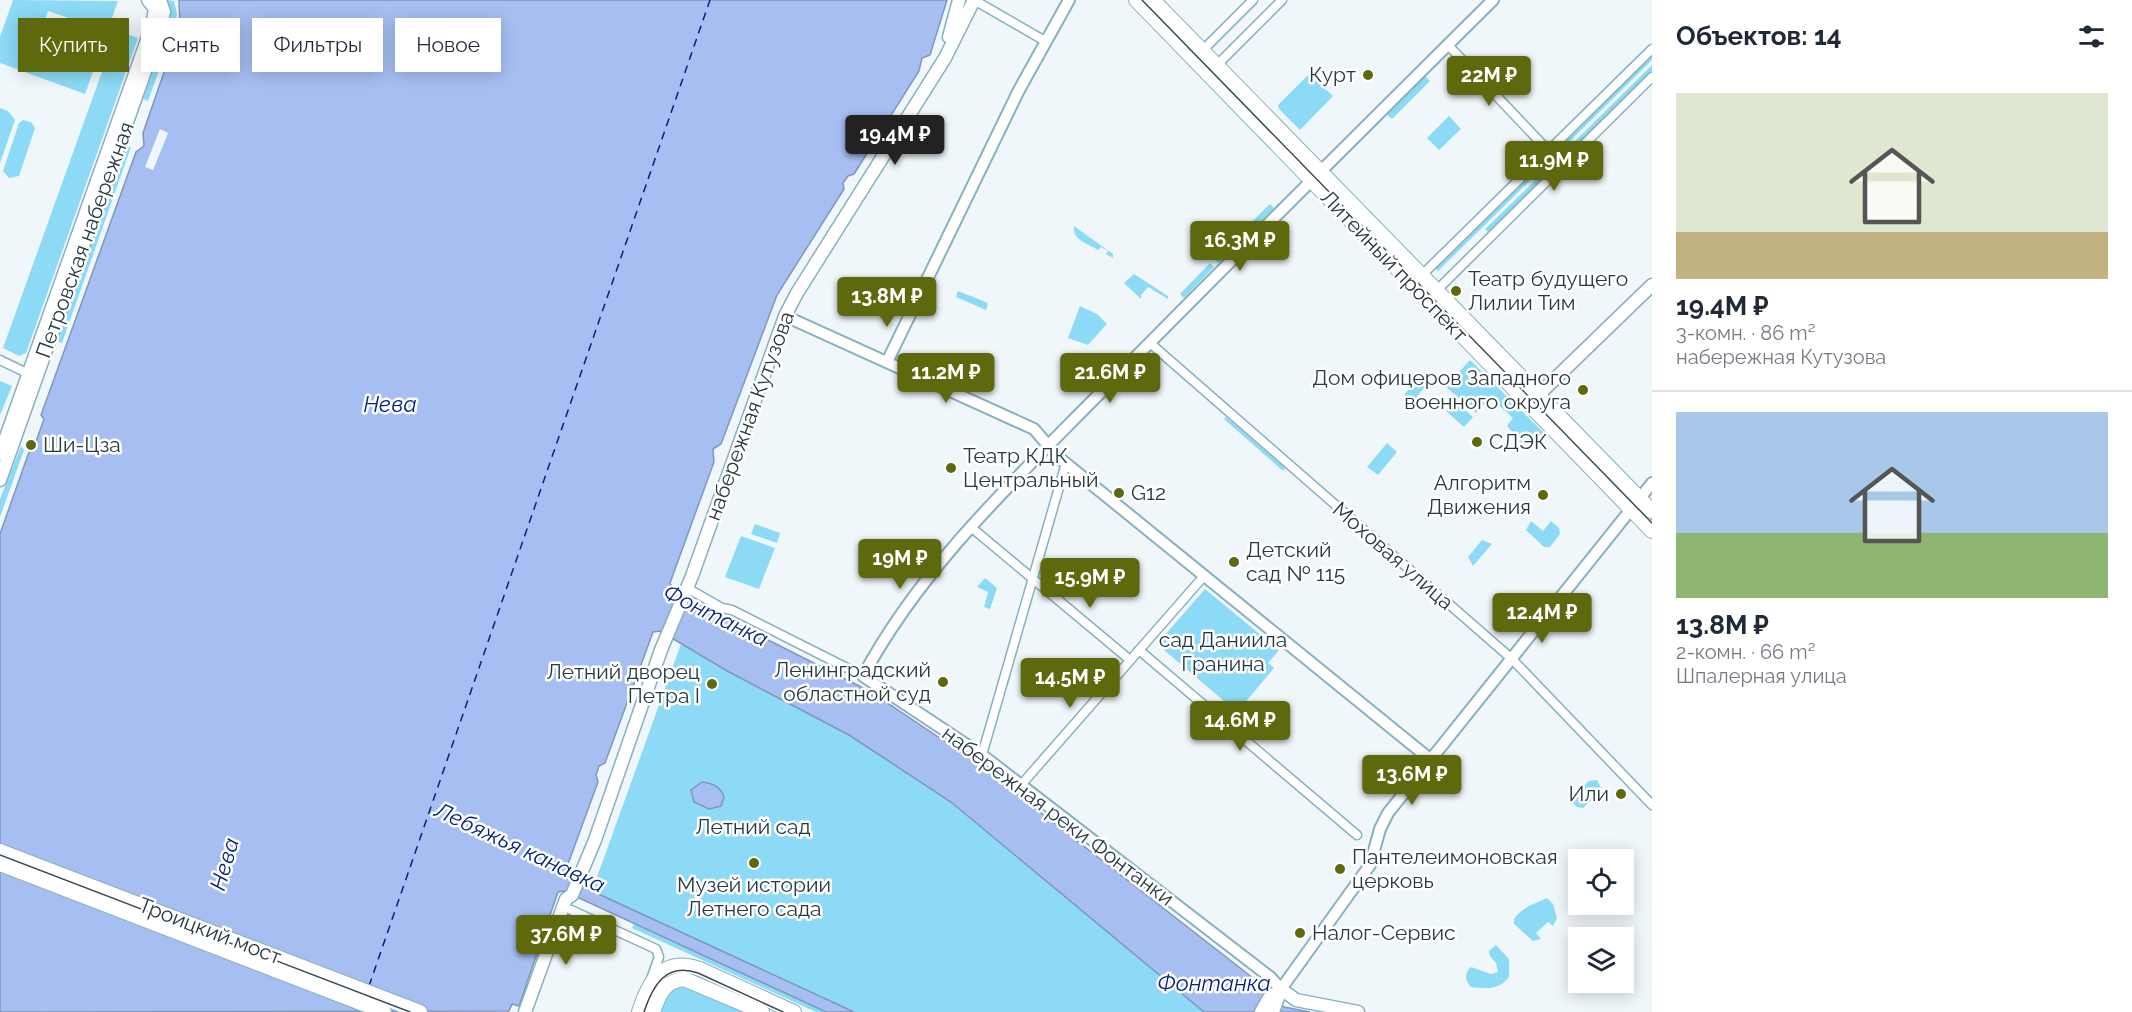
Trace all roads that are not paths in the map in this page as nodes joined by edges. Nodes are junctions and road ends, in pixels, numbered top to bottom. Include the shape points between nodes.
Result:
1 (153, 0) edge
2 (959, 0) edge
3 (967, 0) edge
4 (974, 0) edge
5 (1069, 0) edge
6 (1136, 0) edge
7 (1153, 0) edge
8 (1253, 0) edge
9 (1282, 0) edge
10 (1493, 0) edge
11 (949, 37) junction
12 (1045, 41) junction
13 (1448, 45) junction
14 (1652, 49) edge
15 (1202, 51) junction
16 (1212, 70) junction
17 (1652, 77) edge
18 (1549, 151) junction
19 (1562, 165) junction
20 (1316, 176) junction
21 (1422, 275) junction
22 (1652, 277) edge
23 (1652, 285) edge
24 (1432, 295) junction
25 (785, 316) junction
26 (1150, 343) junction
27 (0, 360) edge
28 (887, 362) junction
29 (33, 376) junction
30 (1535, 398) junction
31 (1049, 445) junction
32 (0, 454) edge
33 (1066, 463) junction
34 (0, 479) edge
35 (1652, 483) edge
36 (1636, 504) junction
37 (1652, 511) edge
38 (972, 528) junction
39 (1652, 531) edge
40 (1204, 576) junction
41 (1032, 578) junction
42 (684, 591) junction
43 (1139, 650) junction
44 (1512, 659) junction
45 (1130, 660) junction
46 (863, 676) junction
47 (982, 756) junction
48 (1431, 760) junction
49 (1021, 785) junction
50 (1652, 805) edge
51 (1357, 835) dead end
52 (0, 851) edge
53 (0, 864) edge
54 (574, 889) junction
55 (571, 910) junction
56 (670, 975) junction
57 (649, 986) junction
58 (1281, 989) junction
59 (1273, 1004) edge
60 (384, 1012) edge
61 (420, 1012) edge
62 (525, 1012) edge
63 (534, 1012) edge
64 (639, 1012) edge
65 (653, 1012) edge
66 (762, 1012) edge
67 (794, 1012) edge
68 (1261, 1012) edge
69 (1358, 1012) edge

1 - 29 main road, Петровская набережная via 152,26
2 - 11 main road
3 - 11 main road, набережная Кутузова
4 - 12 street
4 - 25 main road, набережная Кутузова via 945,58
5 - 12 street
6 - 16 main road, Литейный проспект
7 - 15 main road, Литейный проспект
8 - 15 street
9 - 16 street
10 - 13 street
11 - 42 main road, набережная Кутузова via 785,300 771,329 686,573
12 - 28 street
13 - 18 street
13 - 20 street
14 - 18 street
15 - 16 main road, Литейный проспект
16 - 20 main road, Литейный проспект
17 - 19 street
18 - 19 street
18 - 21 street
19 - 24 street
20 - 21 main road, Литейный проспект
20 - 24 main road, Литейный проспект
20 - 26 street
21 - 24 main road, Литейный проспект
22 - 30 main road
23 - 30 main road
24 - 30 main road, Литейный проспект
25 - 28 street
25 - 42 main road, набережная Кутузова
26 - 31 street
26 - 44 street, Моховая улица
27 - 29 street
28 - 31 street via 1034,429
29 - 32 main road, Петровская набережная
29 - 34 main road, Петровская набережная
30 - 36 main road, Литейный проспект
31 - 33 street
31 - 38 street
33 - 40 street
33 - 41 street
35 - 36 street
36 - 37 main road, Литейный проспект
36 - 39 main road, Литейный проспект
36 - 44 street
38 - 41 street
38 - 46 street via 903,610
40 - 43 street
40 - 48 street
41 - 45 street
41 - 47 street
42 - 46 street, набережная реки Фонтанки via 732,610
42 - 54 main road
43 - 45 street
43 - 51 street
44 - 48 street
44 - 50 street, Моховая улица
45 - 49 street
46 - 47 street, набережная реки Фонтанки
47 - 49 street, набережная реки Фонтанки
48 - 58 street via 1382,821 1374,857 1365,874
49 - 58 street, набережная реки Фонтанки
52 - 61 main road, Троицкий мост
53 - 60 main road, Троицкий мост
54 - 55 main road
54 - 62 main road via 566,899
55 - 57 street via 656,949 659,957
55 - 63 main road
56 - 57 main road
56 - 65 main road
56 - 66 main road via 695,981
56 - 67 main road via 684,965 700,969
57 - 64 main road
58 - 59 main road
58 - 69 main road, набережная реки Фонтанки via 1296,1000
59 - 68 main road

